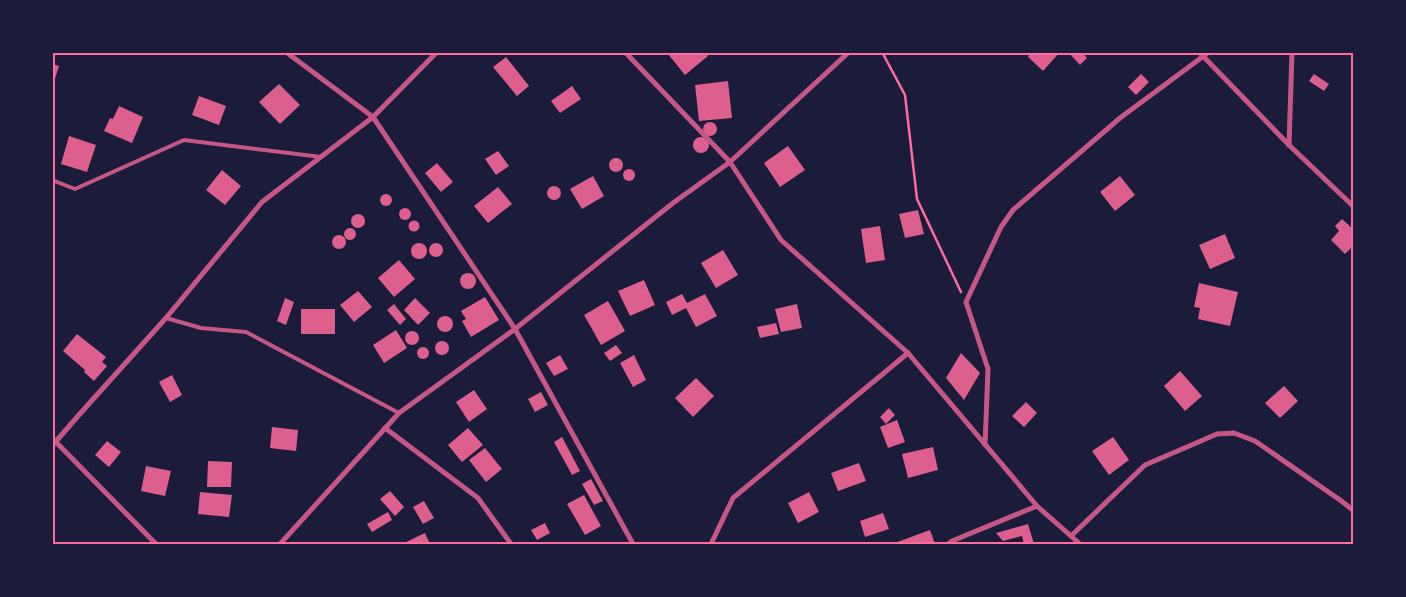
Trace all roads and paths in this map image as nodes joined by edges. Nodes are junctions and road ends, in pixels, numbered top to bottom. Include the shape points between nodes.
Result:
1 (286, 52) edge
2 (437, 52) edge
3 (625, 52) edge
4 (849, 52) edge
5 (882, 52) edge
6 (1199, 52) edge
7 (1209, 52) edge
8 (1292, 52) edge
9 (1204, 58) junction
10 (373, 117) junction
11 (1289, 145) junction
12 (321, 157) junction
13 (730, 162) junction
14 (52, 180) edge
15 (1354, 207) edge
16 (966, 302) junction
17 (166, 318) junction
18 (515, 329) junction
19 (908, 353) junction
20 (399, 413) junction
21 (385, 428) junction
22 (54, 439) edge
23 (985, 445) junction
24 (52, 446) edge
25 (1037, 506) junction
26 (1354, 511) edge
27 (1071, 536) junction
28 (156, 544) edge
29 (280, 544) edge
30 (511, 544) edge
31 (633, 544) edge
32 (712, 544) edge
33 (948, 544) edge
34 (1080, 544) edge

1 - 10 street
2 - 10 street
3 - 13 street
4 - 13 street
5 - 16 path via 906,95 917,199
6 - 9 street
7 - 9 street
8 - 11 street
9 - 11 street
9 - 16 street via 1120,118 1013,210 1001,227
10 - 12 street
10 - 18 street
11 - 15 street
12 - 14 lane via 184,140 75,189
12 - 17 street via 262,202
13 - 18 street via 673,203
13 - 19 street via 781,240
16 - 23 street via 988,369
17 - 20 lane via 201,328 246,332
17 - 22 street
18 - 20 street
18 - 31 street
19 - 23 street
19 - 32 street via 734,498
20 - 21 street
21 - 29 street
21 - 30 street via 478,498
22 - 24 street
22 - 28 street
23 - 25 street
25 - 27 street
25 - 33 street
26 - 27 street via 1255,441 1234,434 1217,434 1145,465
27 - 34 street

